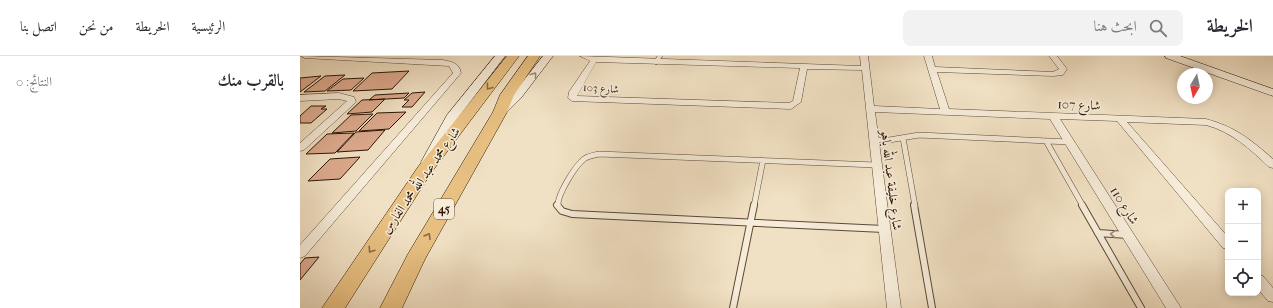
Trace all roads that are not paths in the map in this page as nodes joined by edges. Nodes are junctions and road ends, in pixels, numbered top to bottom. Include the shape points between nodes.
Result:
1 (305, 56) edge
2 (500, 56) edge
3 (513, 56) edge
4 (534, 56) edge
5 (548, 56) edge
6 (584, 56) edge
7 (864, 56) edge
8 (928, 56) edge
9 (1053, 56) edge
10 (1170, 56) edge
11 (1189, 56) edge
12 (396, 58) edge
13 (658, 59) edge
14 (682, 59) edge
15 (594, 60) junction
16 (804, 66) junction
17 (865, 68) junction
18 (933, 69) junction
19 (1273, 86) edge
20 (1273, 93) edge
21 (300, 98) edge
22 (869, 109) junction
23 (500, 112) junction
24 (945, 112) junction
25 (1053, 116) junction
26 (1120, 118) junction
27 (903, 138) junction
28 (873, 140) junction
29 (1046, 141) junction
30 (1069, 142) junction
31 (300, 148) edge
32 (762, 160) junction
33 (876, 165) junction
34 (1273, 165) edge
35 (424, 171) junction
36 (750, 223) junction
37 (884, 229) junction
38 (1098, 233) junction
39 (1128, 235) junction
40 (1225, 241) edge
41 (305, 243) edge
42 (300, 253) edge
43 (415, 259) junction
44 (1261, 284) edge
45 (1273, 298) edge
46 (333, 308) edge
47 (381, 308) edge
48 (391, 308) edge
49 (733, 308) edge
50 (894, 308) edge
51 (932, 308) edge
52 (1141, 308) edge
53 (1174, 308) edge

1 - 12 street
2 - 35 street via 451,118
3 -> 35 main road, شارع محمد عبد الله محمد الفارس
4 - 23 main road, 45 via 507,95
23 -> 5 street via 517,96
6 - 15 street
7 - 17 street, شارع خليفة عبد الله باهو
8 - 18 street
9 - 18 street via 1062,69 1053,74
10 - 20 street
11 - 19 street
12 - 41 street via 447,68 451,73 448,82
13 - 14 street
13 - 15 street
14 - 16 street
15 - 16 street, شارع 103 via 573,92 572,98 791,106 798,102
16 - 17 street
17 - 22 street, شارع خليفة عبد الله باهو
18 - 24 street
21 - 31 street via 339,96 351,99 352,102
22 - 24 street, شارع 107
22 - 28 street, شارع خليفة عبد الله باهو
43 -> 23 main road, 45
24 - 25 street, شارع 107
25 - 26 street, شارع 107
25 - 30 street, شارع 110
26 - 34 street, شارع 107 via 1221,124 1233,130
26 - 40 street
27 - 28 lane
27 - 29 lane via 920,135
27 - 51 lane
28 - 33 street, شارع خليفة عبد الله باهو
29 - 30 lane
29 - 38 lane
30 - 39 street, شارع 110
32 - 33 lane
32 - 36 lane
32 - 36 lane via 591,155 580,163 557,201 562,211 572,214
33 - 37 street, شارع خليفة عبد الله باهو
35 -> 46 main road, شارع محمد عبد الله محمد الفارس
36 - 37 lane
36 - 49 lane
37 - 50 street, شارع خليفة عبد الله باهو
39 -> 38 lane
38 - 52 lane
39 - 53 street, شارع 110
41 - 42 street
43 - 47 main road
43 - 48 main road, 45
44 - 45 street

